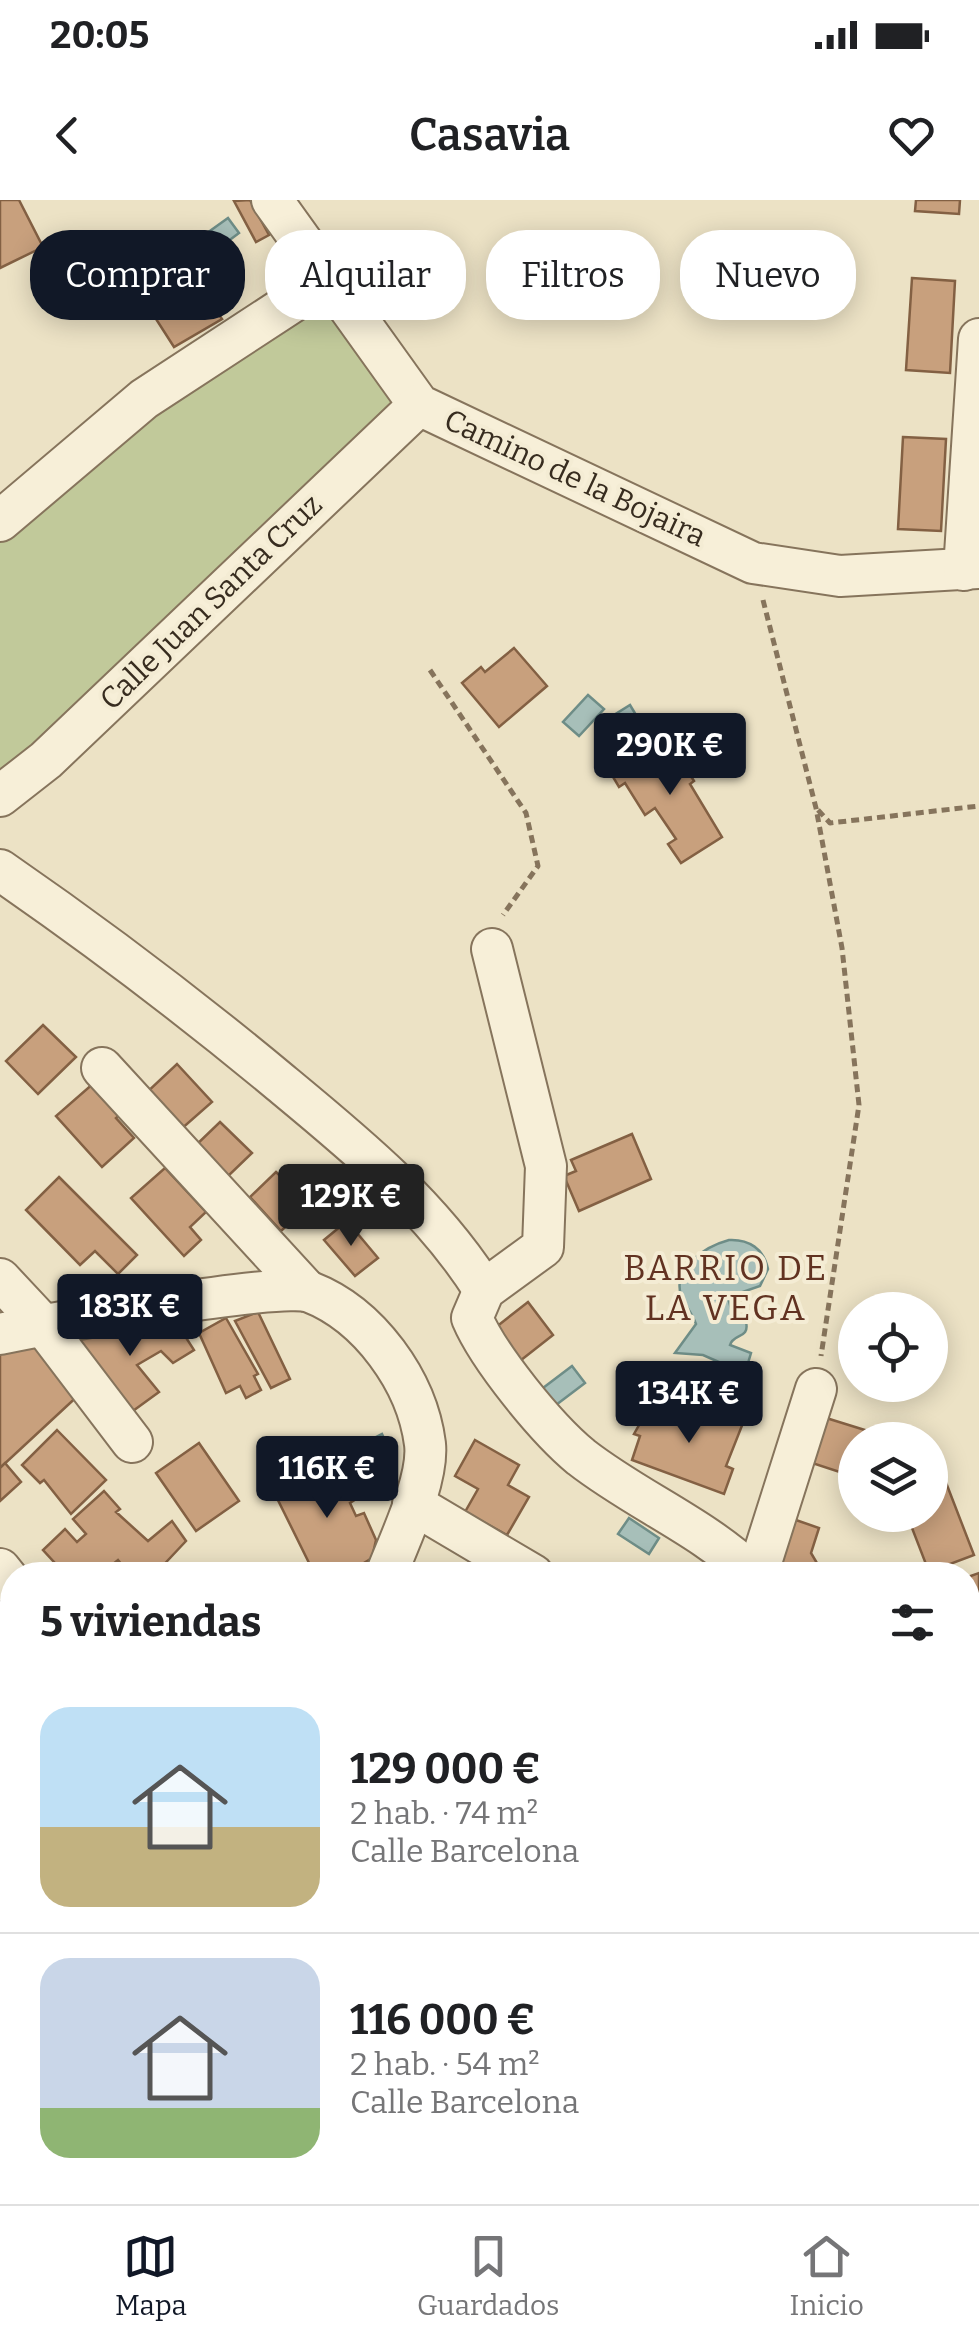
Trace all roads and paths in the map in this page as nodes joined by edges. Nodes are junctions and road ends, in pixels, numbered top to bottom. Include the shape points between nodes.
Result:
1 (272, 200) edge
2 (292, 230) edge
3 (265, 320) edge
4 (356, 320) edge
5 (979, 339) edge
6 (419, 405) junction
7 (0, 521) edge
8 (754, 563) junction
9 (972, 569) edge
10 (430, 670) dead end
11 (0, 796) edge
12 (979, 806) edge
13 (816, 808) junction
14 (0, 870) edge
15 (492, 949) joint
16 (102, 1068) dead end
17 (0, 1278) edge
18 (308, 1290) junction
19 (484, 1290) junction
20 (43, 1325) junction
21 (0, 1334) edge
22 (816, 1389) joint
23 (132, 1442) dead end
24 (413, 1504) junction
25 (391, 1562) edge
26 (510, 1562) edge
27 (740, 1562) edge
28 (759, 1562) edge

1 - 2 street, Camino de la Bojaira
3 - 7 street via 144,399
4 - 6 street, Camino de la Bojaira
5 - 9 street
6 - 8 street, Camino de la Bojaira
6 - 11 street, Calle Juan Santa Cruz via 46,760
8 - 9 street, Camino de la Bojaira via 840,576
8 - 13 path
10 - 15 path via 526,813 538,866 493,929
12 - 13 path via 830,823
13 - 22 path via 842,948 859,1105
14 - 19 street via 199,1015 375,1160 461,1254
15 - 19 street via 546,1166 543,1248
16 - 18 street
17 - 20 street
18 - 20 street
18 - 24 street via 371,1333 405,1380 425,1446
19 - 27 street via 472,1318 485,1350 580,1456
20 - 21 street
20 - 23 street
22 - 28 street
24 - 25 street
24 - 26 street

